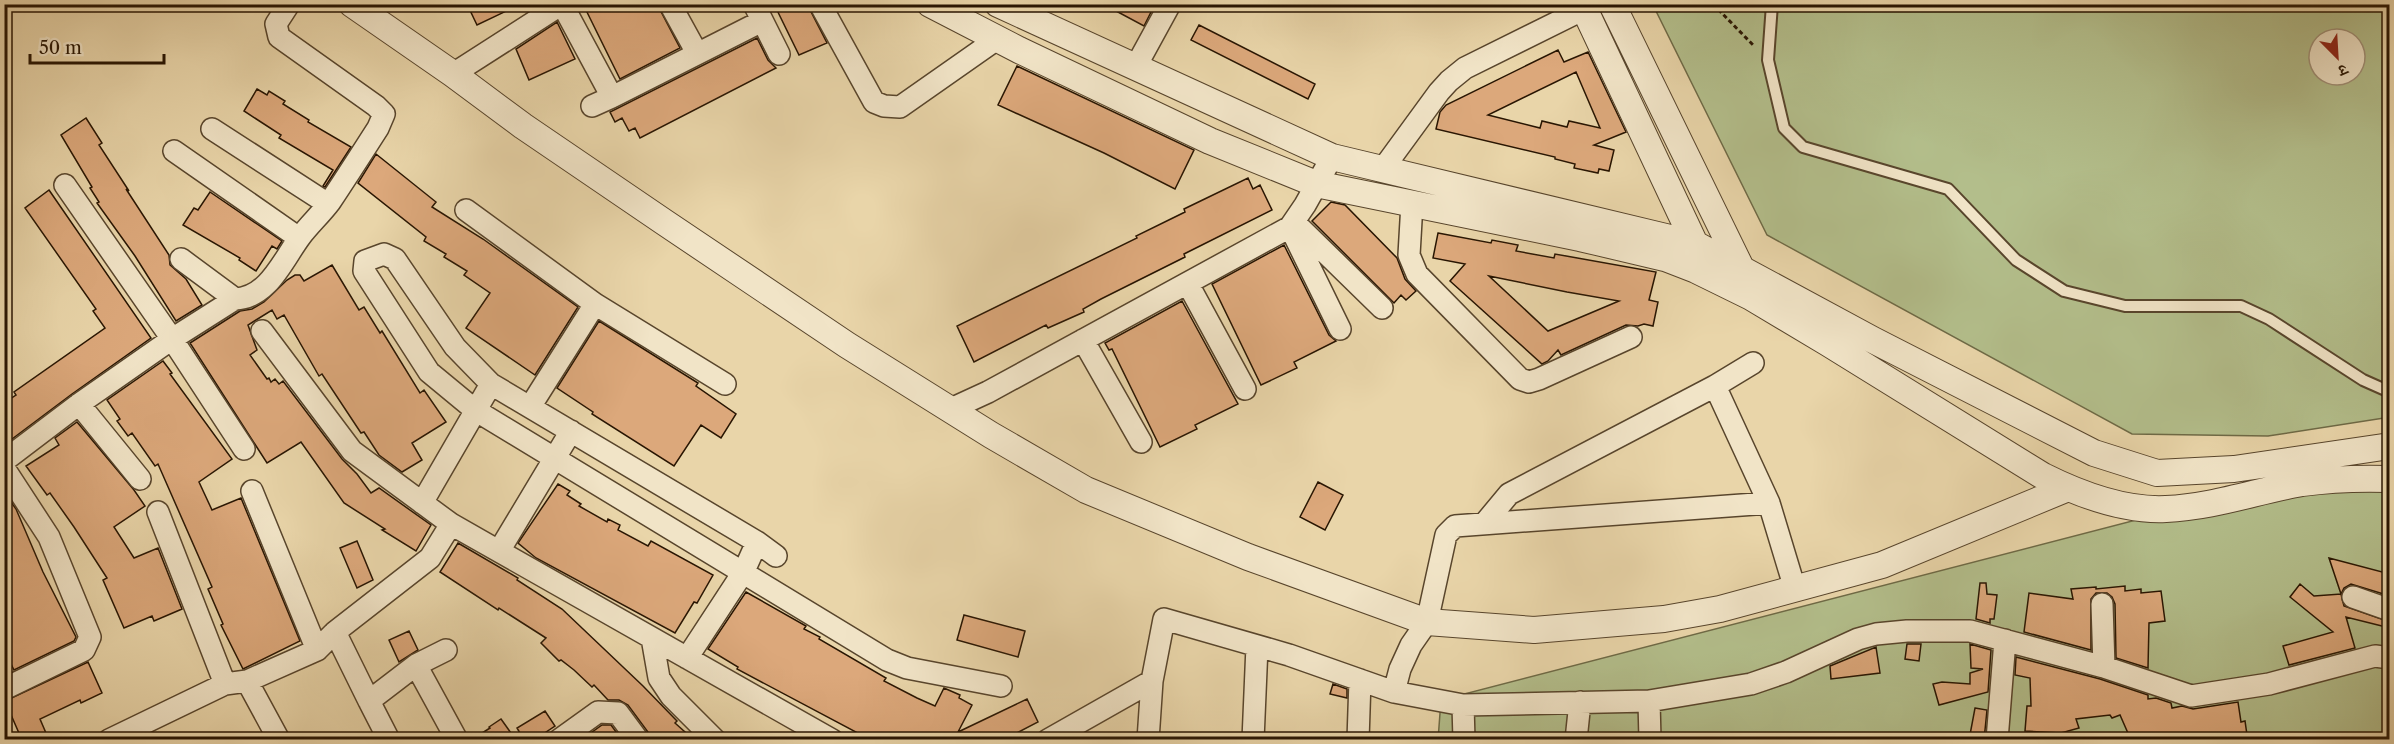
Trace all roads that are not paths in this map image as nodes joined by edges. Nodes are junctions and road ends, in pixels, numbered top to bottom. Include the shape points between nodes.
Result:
1 (290, 4) edge
2 (352, 4) edge
3 (562, 4) edge
4 (670, 4) edge
5 (820, 4) edge
6 (930, 4) edge
7 (998, 4) edge
8 (1170, 4) edge
9 (1612, 4) edge
10 (1773, 4) edge
11 (1583, 7) edge
12 (758, 13) edge
13 (997, 39) junction
14 (697, 53) junction
15 (779, 54) dead end
16 (1135, 68) junction
17 (453, 74) junction
18 (612, 97) junction
19 (592, 106) dead end
20 (212, 129) dead end
21 (174, 151) dead end
22 (1332, 157) junction
23 (1382, 170) junction
24 (1316, 184) junction
25 (65, 185) dead end
26 (1412, 203) junction
27 (328, 204) junction
28 (466, 210) dead end
29 (1292, 224) junction
30 (299, 238) junction
31 (1695, 244) junction
32 (181, 259) dead end
33 (1742, 269) junction
34 (1702, 272) junction
35 (1188, 284) junction
36 (1751, 297) junction
37 (235, 299) junction
38 (595, 304) junction
39 (1382, 308) dead end
40 (1340, 329) dead end
41 (262, 331) dead end
42 (1631, 337) dead end
43 (172, 339) junction
44 (1083, 340) junction
45 (1753, 363) dead end
46 (491, 384) junction
47 (725, 384) dead end
48 (1715, 386) junction
49 (1245, 389) dead end
50 (2390, 392) edge
51 (79, 404) junction
52 (530, 407) junction
53 (951, 409) junction
54 (475, 410) junction
55 (571, 431) junction
56 (1141, 442) dead end
57 (2390, 446) edge
58 (244, 449) dead end
59 (555, 459) junction
60 (4, 461) edge
61 (4, 468) edge
62 (140, 479) dead end
63 (2390, 479) edge
64 (2068, 488) junction
65 (252, 491) dead end
66 (422, 503) junction
67 (1769, 503) junction
68 (158, 512) dead end
69 (451, 524) junction
70 (1484, 524) junction
71 (757, 542) junction
72 (499, 551) junction
73 (776, 556) dead end
74 (744, 572) junction
75 (1795, 589) junction
76 (2353, 597) dead end
77 (2102, 604) dead end
78 (2390, 610) edge
79 (1428, 622) junction
80 (335, 632) junction
81 (652, 638) junction
82 (2005, 640) junction
83 (1257, 646) junction
84 (317, 650) junction
85 (446, 650) dead end
86 (687, 658) junction
87 (2390, 658) edge
88 (416, 665) junction
89 (2104, 667) junction
90 (1360, 680) junction
91 (247, 681) junction
92 (1152, 681) junction
93 (225, 684) junction
94 (1001, 686) dead end
95 (4, 689) edge
96 (1394, 692) junction
97 (369, 701) junction
98 (1649, 701) junction
99 (1580, 702) junction
100 (1463, 705) junction
101 (1073, 732) edge
102 (109, 740) edge
103 (279, 740) edge
104 (389, 740) edge
105 (457, 740) edge
106 (559, 740) edge
107 (638, 740) edge
108 (715, 740) edge
109 (832, 740) edge
110 (1048, 740) edge
111 (1148, 740) edge
112 (1253, 740) edge
113 (1358, 740) edge
114 (1464, 740) edge
115 (1576, 740) edge
116 (1650, 740) edge
117 (1997, 740) edge

1 - 27 street via 276,24 279,37 384,114
2 - 17 street
3 - 17 street
3 - 18 street
4 - 14 street
5 - 13 street via 874,102 884,106 900,107
6 - 13 street
7 - 16 street
8 - 16 street
9 - 33 street
10 - 50 lane via 1768,60 1784,128 1803,147 1948,189 2016,260 2064,291 2125,306 2241,306 2363,380
11 - 23 street via 1465,68 1449,81
11 - 31 street
12 - 14 street
12 - 15 street
13 - 24 street via 1210,141
14 - 18 street
16 - 22 street
17 - 53 street via 523,126 837,339
18 - 19 street
20 - 27 street
21 - 30 street
22 - 23 street
22 - 24 street
23 - 31 street
24 - 26 street
24 - 29 street
25 - 43 street
26 - 34 street via 1665,258
26 - 42 street via 1409,255 1417,274 1520,380 1539,379
27 - 30 street
28 - 38 street
29 - 35 street
29 - 39 street
29 - 40 street
30 - 37 street via 283,267 260,289
31 - 33 street
31 - 34 street
32 - 37 street
33 - 36 street
33 - 57 street via 2094,453 2157,473 2234,469
34 - 36 street
35 - 44 street
35 - 49 street
36 - 64 street
37 - 43 street
38 - 47 street
38 - 52 street
41 - 66 street via 352,451
43 - 51 street
43 - 58 street
44 - 53 street
44 - 56 street
45 - 48 street
46 - 52 street
46 - 54 street
46 - 54 street via 455,347 395,259 384,254 365,261 364,271 429,372
48 - 67 street
48 - 70 street via 1509,494
51 - 60 street
51 - 62 street
52 - 55 street
53 - 79 street via 1086,490 1248,557
54 - 59 street
54 - 66 street
55 - 59 street
55 - 71 street
59 - 72 street
59 - 74 street
61 - 95 street via 49,537 90,637 84,650
63 - 64 street via 2301,484 2165,510 2138,508
64 - 75 street via 1882,565
65 - 84 street
66 - 69 street
67 - 70 street
67 - 75 street
68 - 93 street
69 - 72 street
69 - 80 street via 430,558
70 - 79 street via 1455,526 1446,535
71 - 73 street
71 - 74 street
72 - 81 street
74 - 86 street
74 - 94 street via 887,660 907,668
75 - 79 street via 1664,619 1534,630
76 - 78 street
77 - 89 street
79 - 96 street via 1411,645
80 - 84 street
80 - 97 street
81 - 86 street
81 - 108 street via 659,678 671,696
82 - 89 street
82 - 98 street via 1970,631 1876,634 1768,680
82 - 117 street
83 - 90 street
83 - 92 street via 1164,619
83 - 112 street
84 - 91 street
85 - 88 street
86 - 109 street
87 - 89 street via 2375,656 2269,684 2191,696
88 - 97 street
88 - 105 street
90 - 96 street
90 - 113 street
91 - 93 street
91 - 103 street
92 - 101 street
92 - 111 street
93 - 102 street
96 - 100 street
97 - 104 street
98 - 99 street
98 - 116 street
99 - 100 street
99 - 115 street
100 - 114 street
101 - 110 street
106 - 107 street via 598,712 618,713

